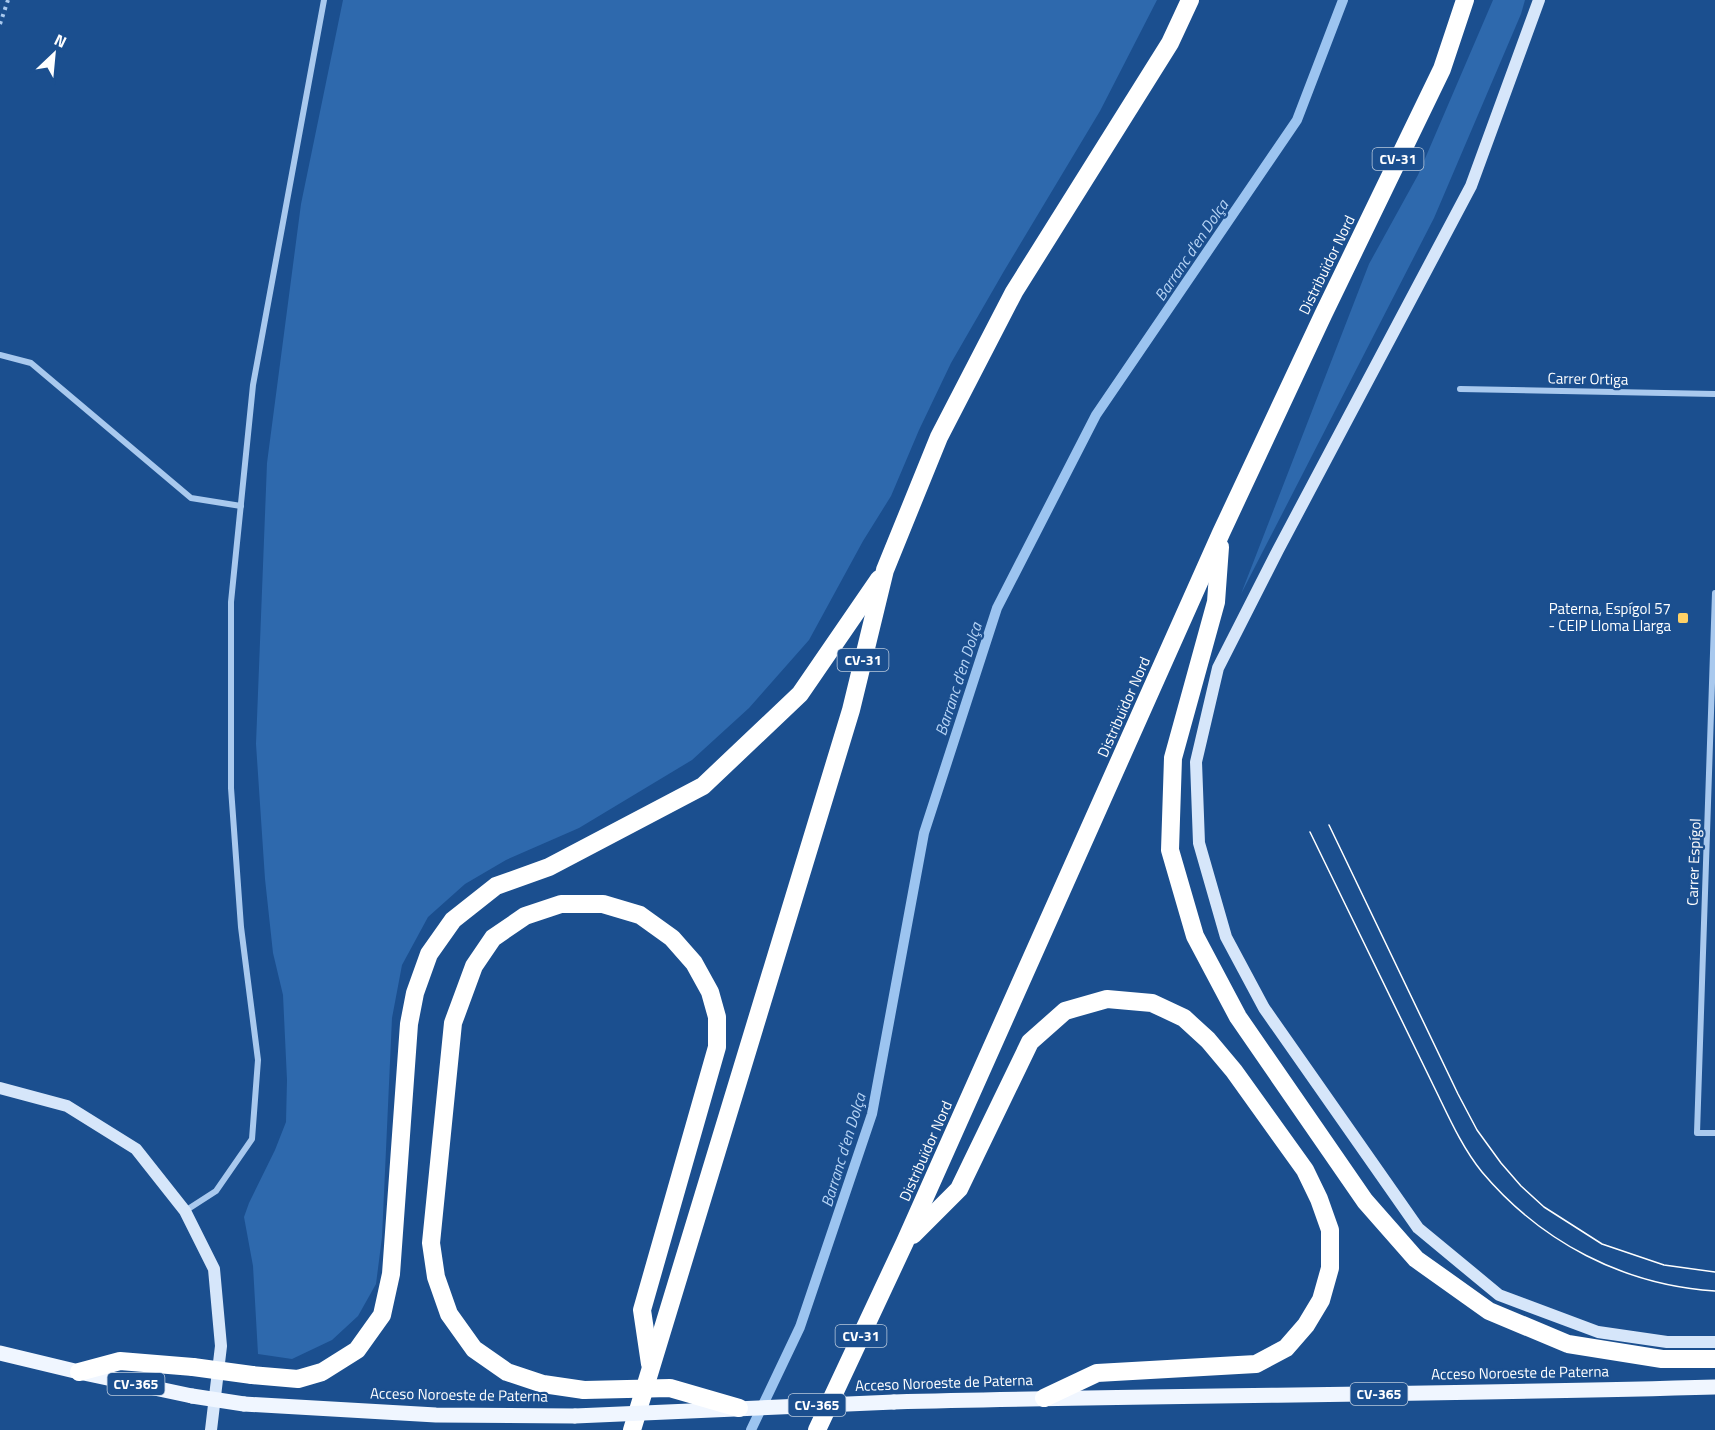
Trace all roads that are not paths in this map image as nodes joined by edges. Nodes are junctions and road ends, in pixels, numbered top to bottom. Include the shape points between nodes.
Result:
1 (324, 0) edge
2 (1191, 0) edge
3 (1465, 0) edge
4 (1539, 0) edge
5 (0, 355) edge
6 (1460, 388) dead end
7 (1715, 394) edge
8 (241, 506) junction
9 (1221, 533) junction
10 (885, 570) junction
11 (1715, 593) edge
12 (0, 1088) edge
13 (1715, 1133) edge
14 (185, 1211) junction
15 (905, 1242) junction
16 (1715, 1342) edge
17 (0, 1353) edge
18 (1715, 1359) edge
19 (651, 1369) junction
20 (79, 1372) junction
21 (1715, 1387) edge
22 (1044, 1398) junction
23 (739, 1408) junction
24 (211, 1430) edge
25 (632, 1430) edge
26 (818, 1430) edge

1 - 8 street via 253,385
2 - 10 highway, CV-31 via 1170,43 1014,292 939,437
3 - 9 highway, Distribuïdor Nord / CV-31 via 1442,69
4 - 16 street via 1471,186 1218,668 1196,762 1199,843 1226,937 1264,1008 1418,1228 1499,1295 1598,1332 1667,1341
5 - 8 street via 31,363 191,498
6 - 7 street, Carrer Ortiga
8 - 14 street via 231,602 231,788 241,927 258,1060 252,1139 216,1191
9 - 15 highway, Distribuïdor Nord / CV-31
9 - 18 highway via 1216,602 1173,758 1170,850 1195,936 1238,1017 1365,1201 1416,1259 1480,1305 1568,1344 1662,1359
10 - 19 highway, CV-31 via 851,710
10 - 20 highway, bridge via 800,694 703,786 549,867 496,886 453,920 429,954 409,1024 392,1274 382,1315 357,1350 322,1372 298,1378 120,1361
11 - 13 street, Carrer Espígol via 1697,1133
12 - 14 street via 67,1106 136,1149
14 - 24 street via 214,1269 220,1346
15 - 22 highway via 959,1189 1030,1042 1065,1011 1107,999 1152,1003 1184,1018 1208,1040 1305,1170 1319,1199 1330,1230 1330,1268 1321,1300 1286,1348 1256,1364 1097,1373
15 - 26 highway, Distribuïdor Nord / CV-31
17 - 20 main road, Acceso Noroeste de Paterna / CV-365
19 - 23 highway, bridge via 642,1310 717,1047 717,1017 711,992 694,963 672,938 640,915 603,904 561,904 525,916 493,938 474,966 453,1023 431,1243 436,1277 448,1314 474,1349 507,1372 543,1384 584,1390 670,1388
19 - 25 highway, CV-31
20 - 23 main road, Acceso Noroeste de Paterna / CV-365, bridge via 244,1404 436,1415 575,1416
21 - 22 main road, Acceso Noroeste de Paterna / CV-365
22 - 23 main road, Acceso Noroeste de Paterna / CV-365, bridge

